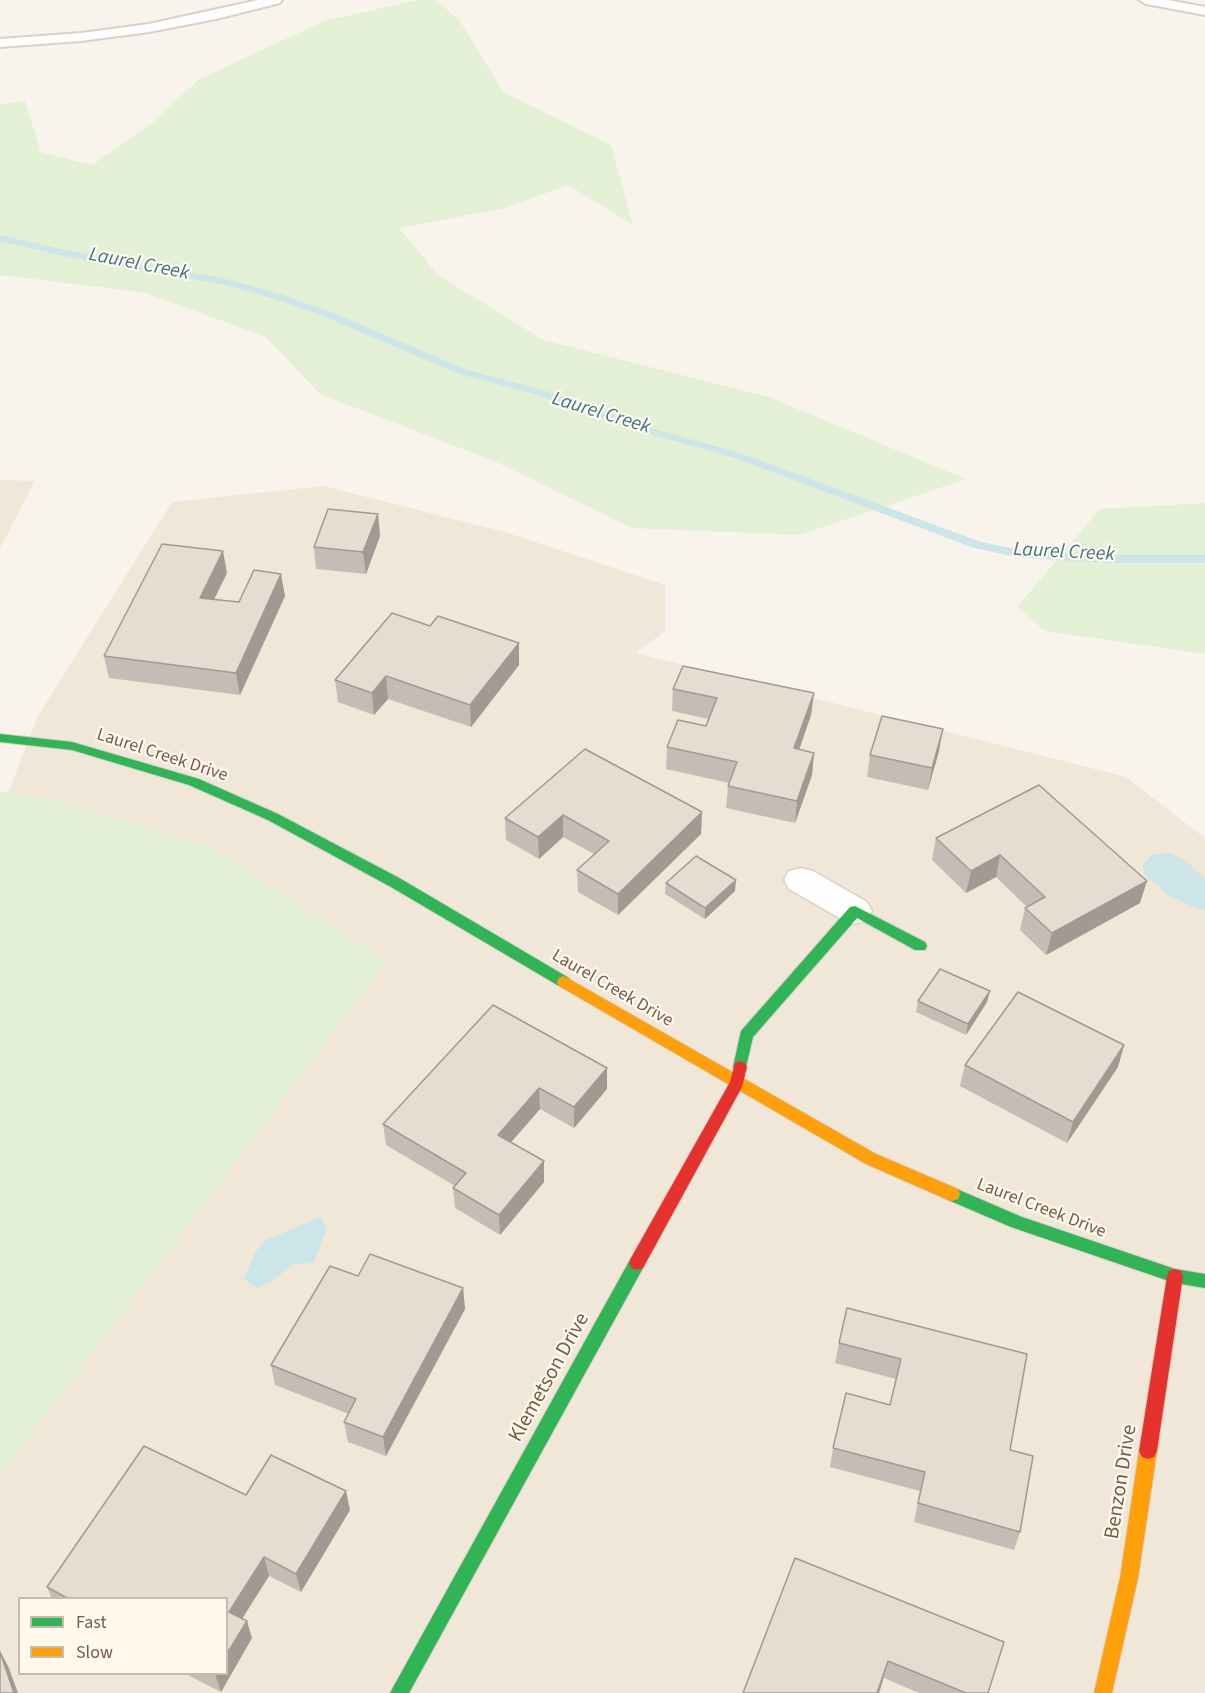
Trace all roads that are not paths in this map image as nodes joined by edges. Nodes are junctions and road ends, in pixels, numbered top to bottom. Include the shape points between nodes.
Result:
1 (275, 0) edge
2 (1146, 0) edge
3 (1205, 10) edge
4 (0, 42) edge
5 (0, 738) edge
6 (801, 880) dead end
7 (855, 911) junction
8 (920, 946) dead end
9 (737, 1083) junction
10 (1175, 1276) junction
11 (1205, 1281) edge
12 (399, 1693) edge
13 (1103, 1693) edge

1 - 4 lane via 149,28
2 - 3 lane
5 - 9 street, Laurel Creek Drive via 72,746 194,782 273,817 396,883
6 - 7 street
7 - 8 street
7 - 9 street, Klemetson Drive via 746,1035
9 - 10 street, Laurel Creek Drive via 871,1159 1017,1222
9 - 12 street, Klemetson Drive
10 - 11 street, Laurel Creek Drive
10 - 13 street, Benzon Drive via 1129,1578

